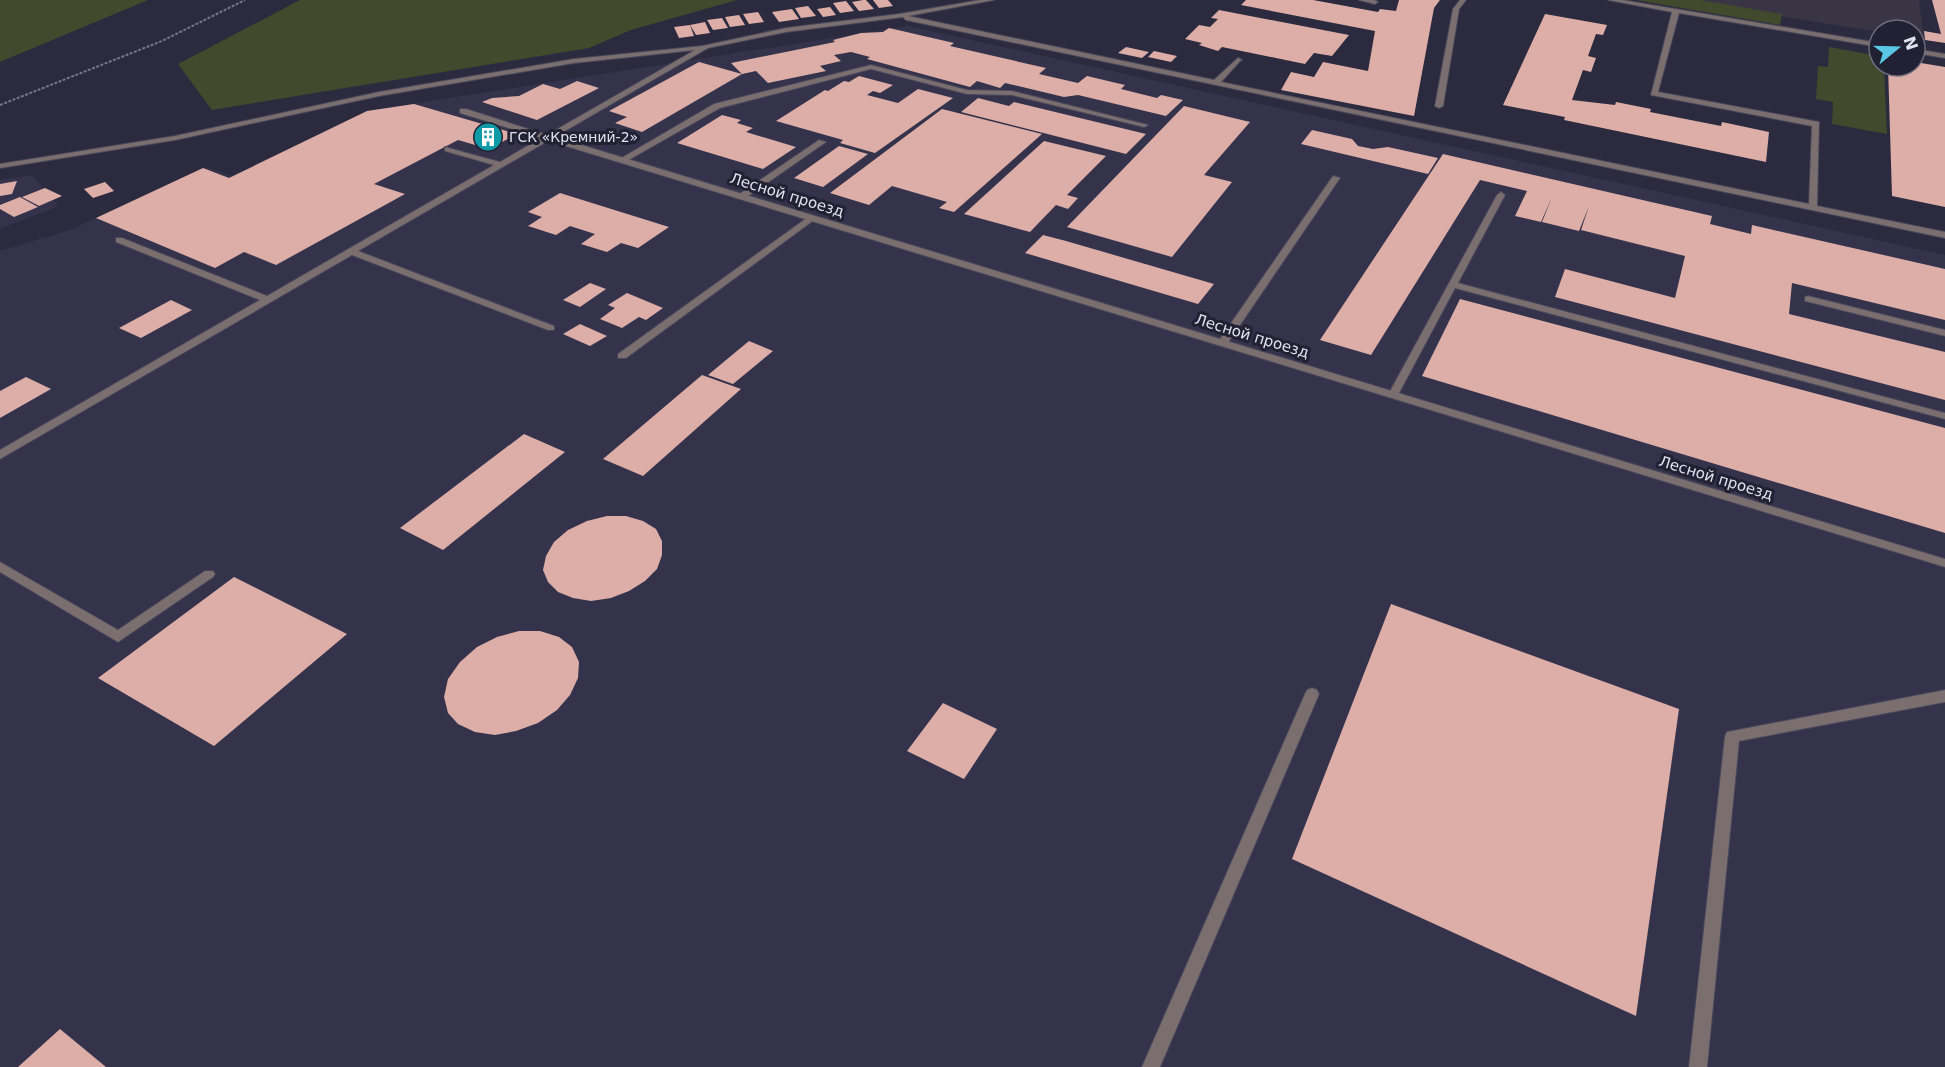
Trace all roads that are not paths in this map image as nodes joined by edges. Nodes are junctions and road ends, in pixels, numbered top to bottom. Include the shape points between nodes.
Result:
1 (991, 0) edge
2 (1362, 0) edge
3 (1463, 0) edge
4 (1611, 0) edge
5 (1375, 2) dead end
6 (1676, 11) junction
7 (899, 16) junction
8 (1867, 43) edge
9 (706, 46) junction
10 (1927, 53) edge
11 (1945, 56) edge
12 (1238, 60) dead end
13 (1216, 82) junction
14 (1439, 106) dead end
15 (463, 111) dead end
16 (1144, 125) dead end
17 (549, 138) junction
18 (822, 142) dead end
19 (448, 149) dead end
20 (622, 160) junction
21 (503, 165) junction
22 (0, 166) edge
23 (1336, 178) dead end
24 (1500, 195) dead end
25 (741, 197) junction
26 (1813, 207) junction
27 (811, 218) junction
28 (1945, 235) edge
29 (119, 240) dead end
30 (352, 252) junction
31 (1453, 285) junction
32 (1808, 299) dead end
33 (269, 300) junction
34 (551, 328) dead end
35 (1945, 333) edge
36 (1223, 342) junction
37 (622, 356) dead end
38 (1393, 395) junction
39 (1945, 416) edge
40 (0, 455) edge
41 (1945, 563) edge
42 (0, 567) edge
43 (208, 574) dead end
44 (1312, 694) dead end
45 (1945, 696) edge
46 (1151, 1067) edge
47 (1698, 1067) edge

1 - 7 street
2 - 5 street
3 - 14 street via 1456,9
4 - 6 street
6 - 8 street
6 - 26 street via 1654,93 1816,124
7 - 9 street via 786,30
7 - 13 street
9 - 17 street
9 - 22 street via 563,63 379,94 175,138
10 - 11 street
12 - 13 street
13 - 26 street
15 - 17 street, Лесной проезд
16 - 20 street via 1012,93 967,92 871,67 717,106
17 - 20 street, Лесной проезд
17 - 21 street
18 - 25 street
19 - 21 street
20 - 25 street, Лесной проезд
21 - 30 street
23 - 36 street
24 - 31 street
25 - 27 street, Лесной проезд
26 - 28 street
27 - 36 street, Лесной проезд
27 - 37 street
29 - 33 street
30 - 33 street
30 - 34 street
31 - 38 street
31 - 39 street
32 - 35 street
33 - 40 street
36 - 38 street, Лесной проезд
38 - 41 street, Лесной проезд
42 - 43 street via 118,637
44 - 46 street
45 - 47 street via 1732,736

